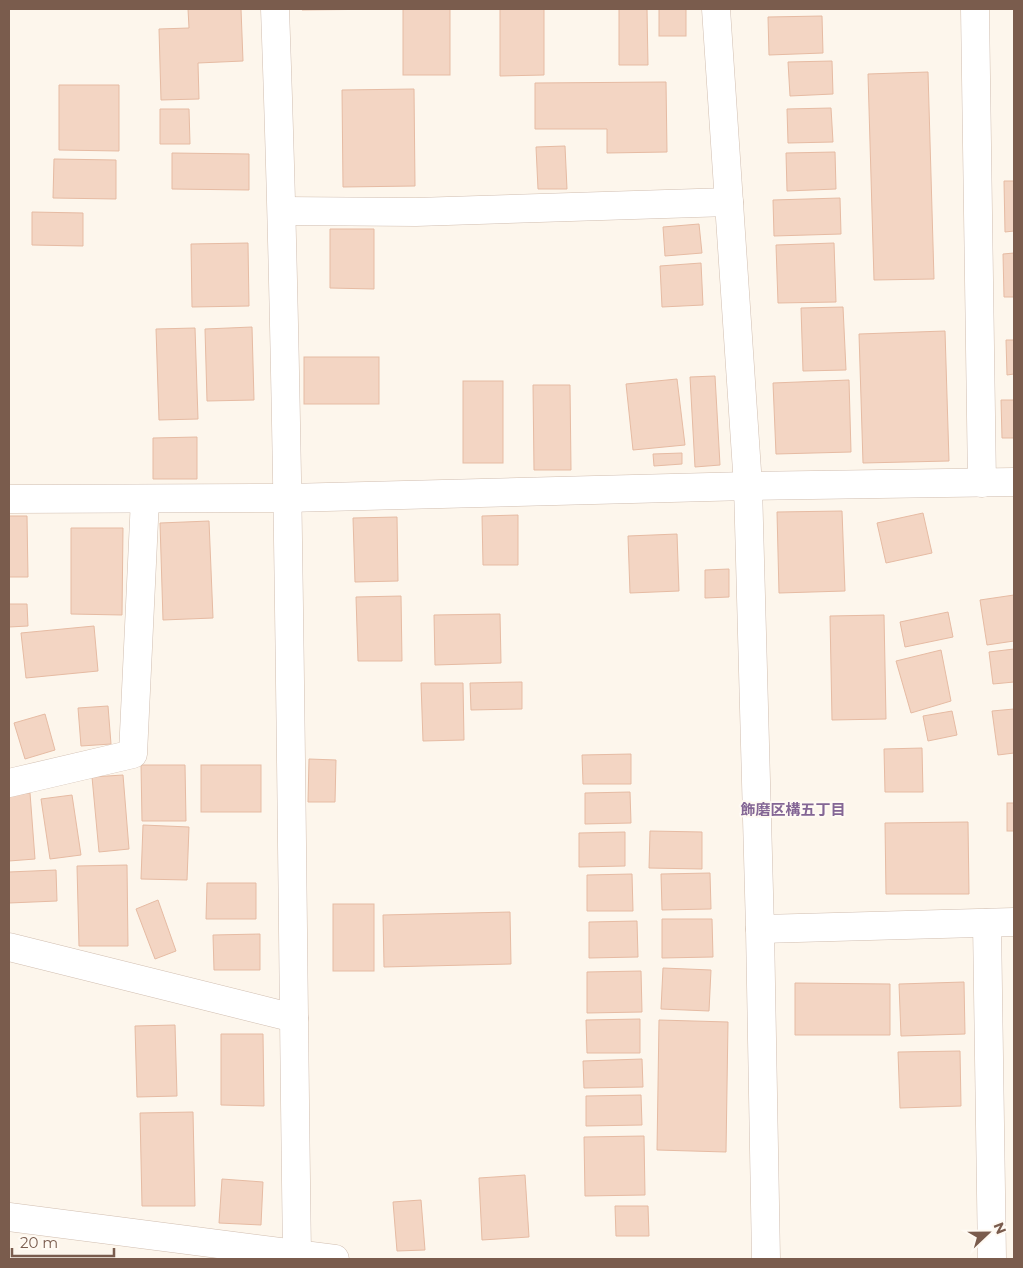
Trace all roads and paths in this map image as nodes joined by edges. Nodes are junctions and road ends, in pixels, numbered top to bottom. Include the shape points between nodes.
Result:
1 (275, 9) edge
2 (716, 9) edge
3 (975, 9) edge
4 (730, 202) junction
5 (282, 211) junction
6 (1014, 482) edge
7 (982, 483) junction
8 (748, 486) junction
9 (145, 498) junction
10 (288, 498) junction
11 (9, 499) edge
12 (9, 783) edge
13 (1014, 922) edge
14 (987, 923) junction
15 (760, 929) junction
16 (9, 947) edge
17 (294, 1018) junction
18 (9, 1217) edge
19 (297, 1254) junction
20 (335, 1259) edge
21 (766, 1259) edge
22 (992, 1259) edge

1 - 5 street
2 - 4 street
3 - 7 street
4 - 5 street via 416,212
4 - 8 street
5 - 10 street
6 - 7 street
7 - 8 street
8 - 10 street
8 - 15 street
9 - 10 street
9 - 11 street
9 - 12 street via 133,754
10 - 17 street
13 - 14 street
14 - 15 street
14 - 22 street
15 - 21 street
16 - 17 street
17 - 19 street
18 - 19 street
19 - 20 street

